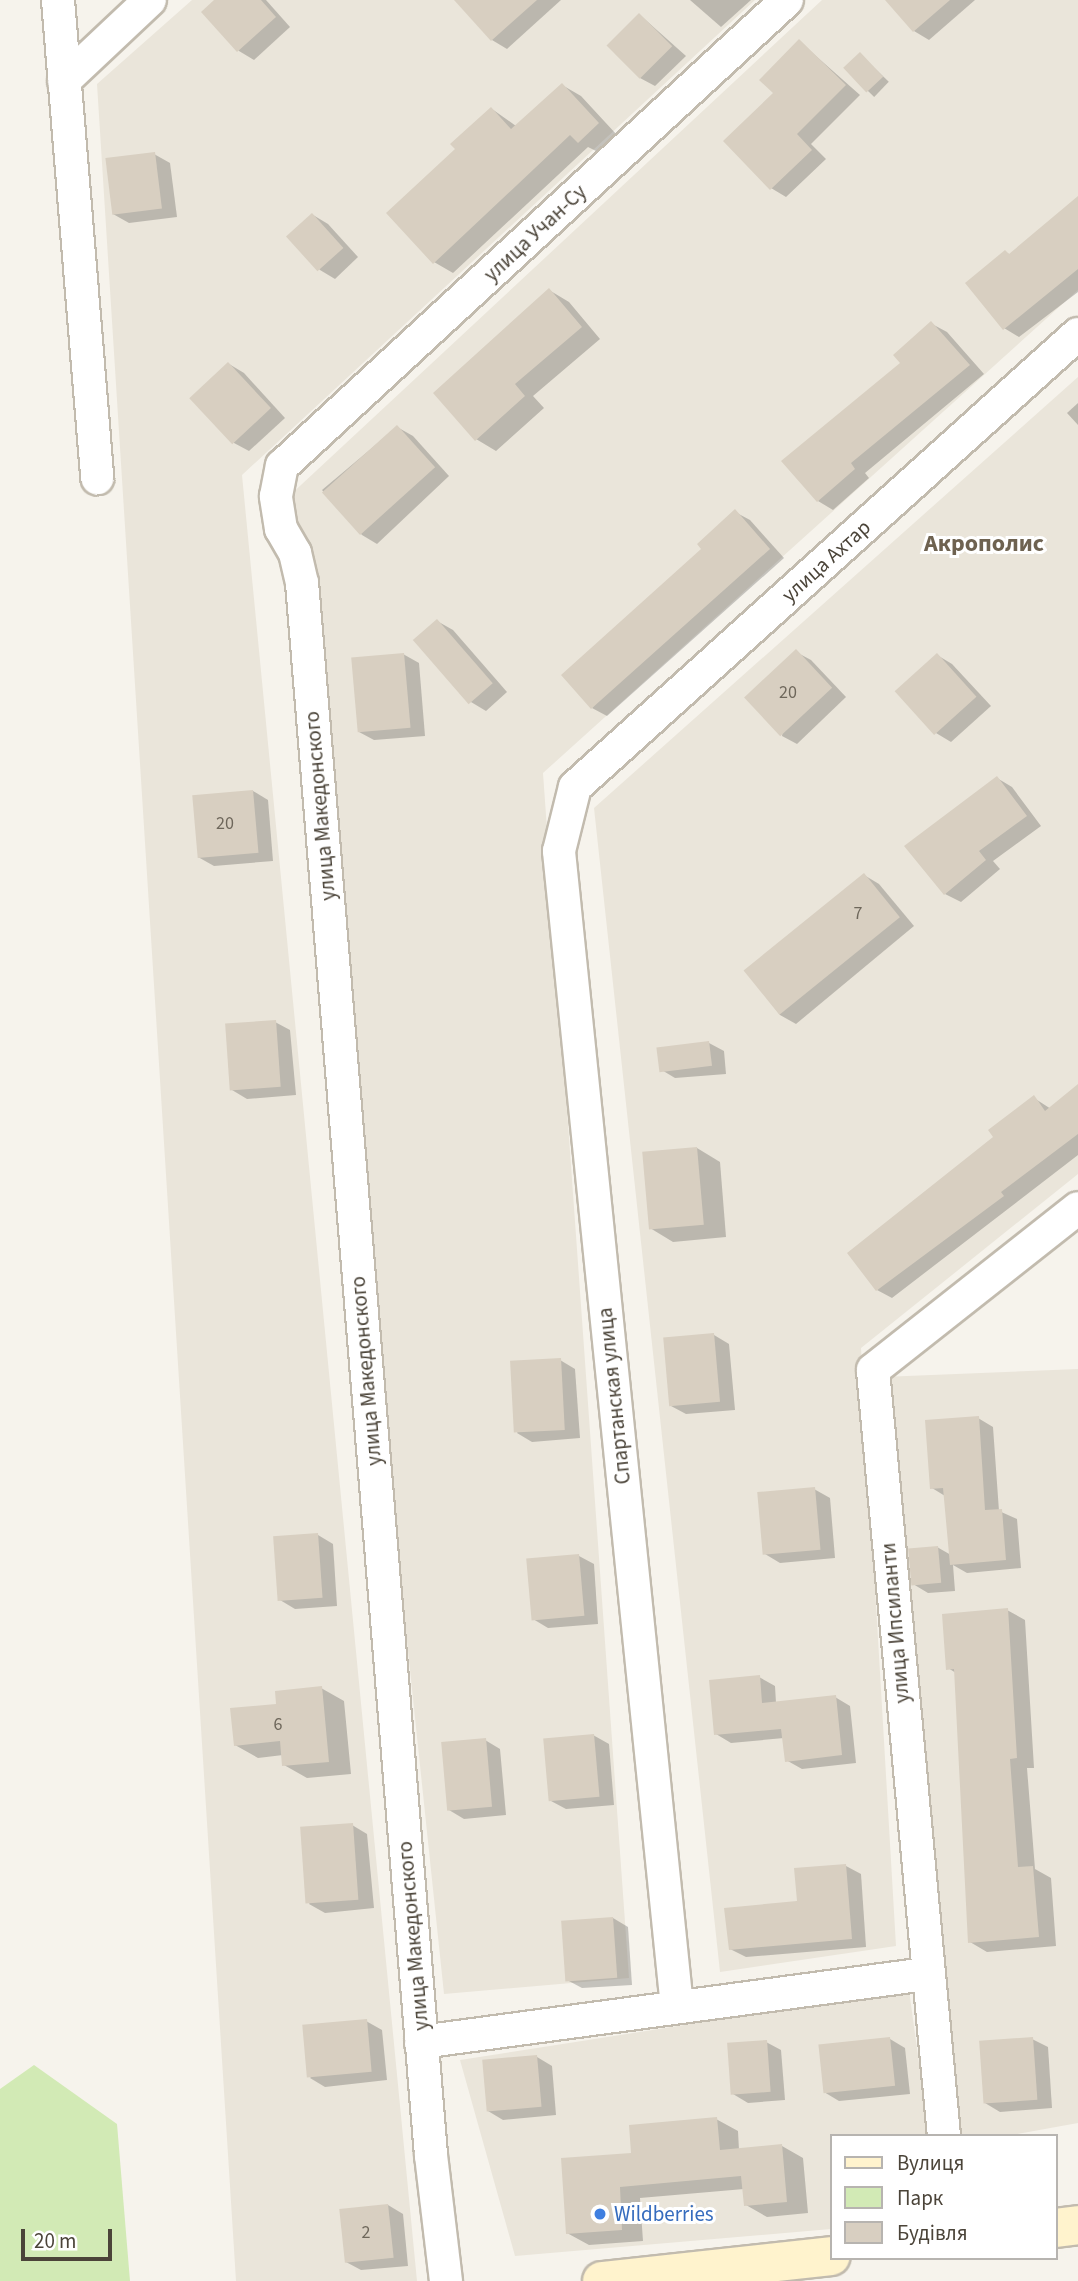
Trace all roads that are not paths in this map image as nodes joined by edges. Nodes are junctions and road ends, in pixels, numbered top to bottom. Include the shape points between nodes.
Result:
1 (58, 0) edge
2 (149, 0) edge
3 (787, 0) edge
4 (64, 81) junction
5 (1078, 334) edge
6 (282, 466) joint
7 (97, 478) dead end
8 (575, 787) joint
9 (1078, 1208) edge
10 (926, 1974) junction
11 (677, 2007) junction
12 (421, 2042) junction
13 (944, 2134) edge
14 (830, 2256) edge
15 (446, 2281) edge
16 (602, 2281) edge

1 - 4 street
2 - 4 street
3 - 6 street, улица Учан-Су
4 - 7 street
5 - 8 street, улица Ахтар
6 - 12 street, улица Македонского via 276,496 281,529 295,553 302,583
8 - 11 street, Спартанская улица via 559,851
9 - 10 street, улица Ипсиланти via 873,1370
10 - 11 street
10 - 13 street, улица Ипсиланти
11 - 12 street
12 - 15 street, улица Македонского
14 - 16 main road

